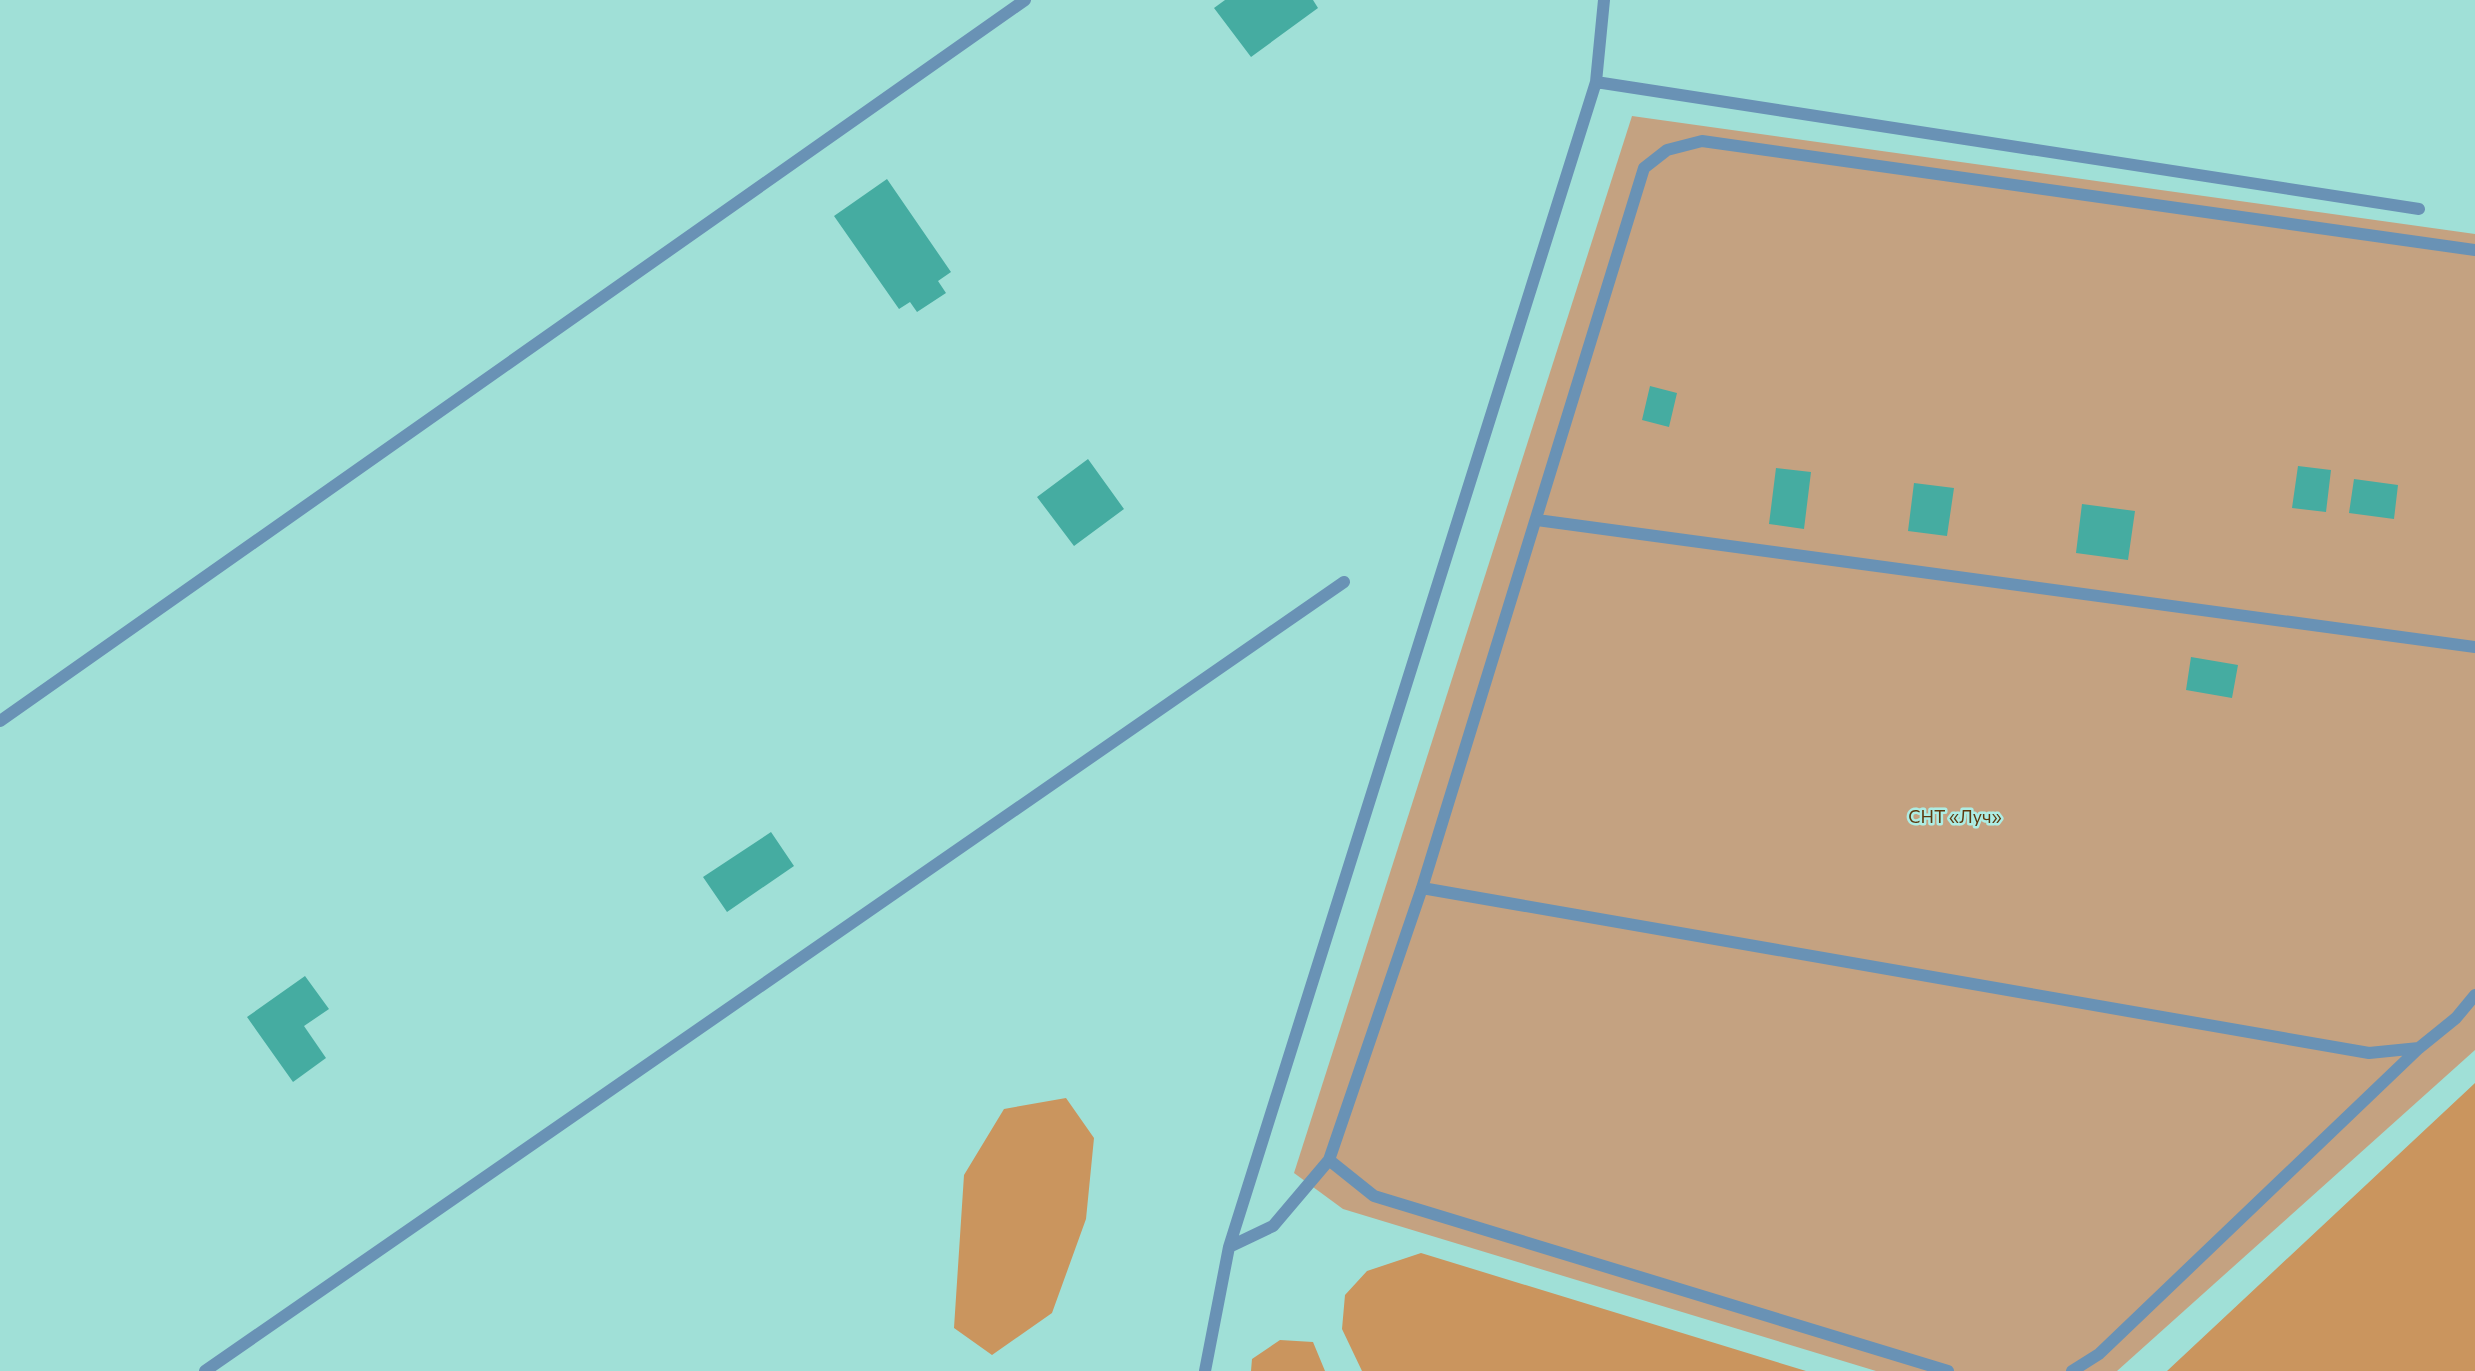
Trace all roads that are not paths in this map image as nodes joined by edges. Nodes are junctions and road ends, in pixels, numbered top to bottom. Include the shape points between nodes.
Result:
1 (1025, 0) edge
2 (1604, 0) edge
3 (1596, 82) junction
4 (2419, 209) dead end
5 (2475, 250) edge
6 (1537, 520) junction
7 (1344, 582) dead end
8 (2475, 647) edge
9 (0, 721) edge
10 (1422, 888) junction
11 (2475, 995) edge
12 (2419, 1048) junction
13 (1329, 1160) junction
14 (1229, 1247) junction
15 (205, 1371) edge
16 (1205, 1371) edge
17 (1948, 1371) edge
18 (2072, 1371) edge

1 - 9 street
2 - 3 street
3 - 4 street
3 - 14 street
5 - 6 street via 1702,141 1667,150 1644,168
6 - 8 street
6 - 10 street
7 - 15 street
10 - 12 street via 2369,1054
10 - 13 street
11 - 12 street via 2456,1018
12 - 18 street via 2100,1354
13 - 14 street via 1273,1226
13 - 17 street via 1374,1196
14 - 16 street

